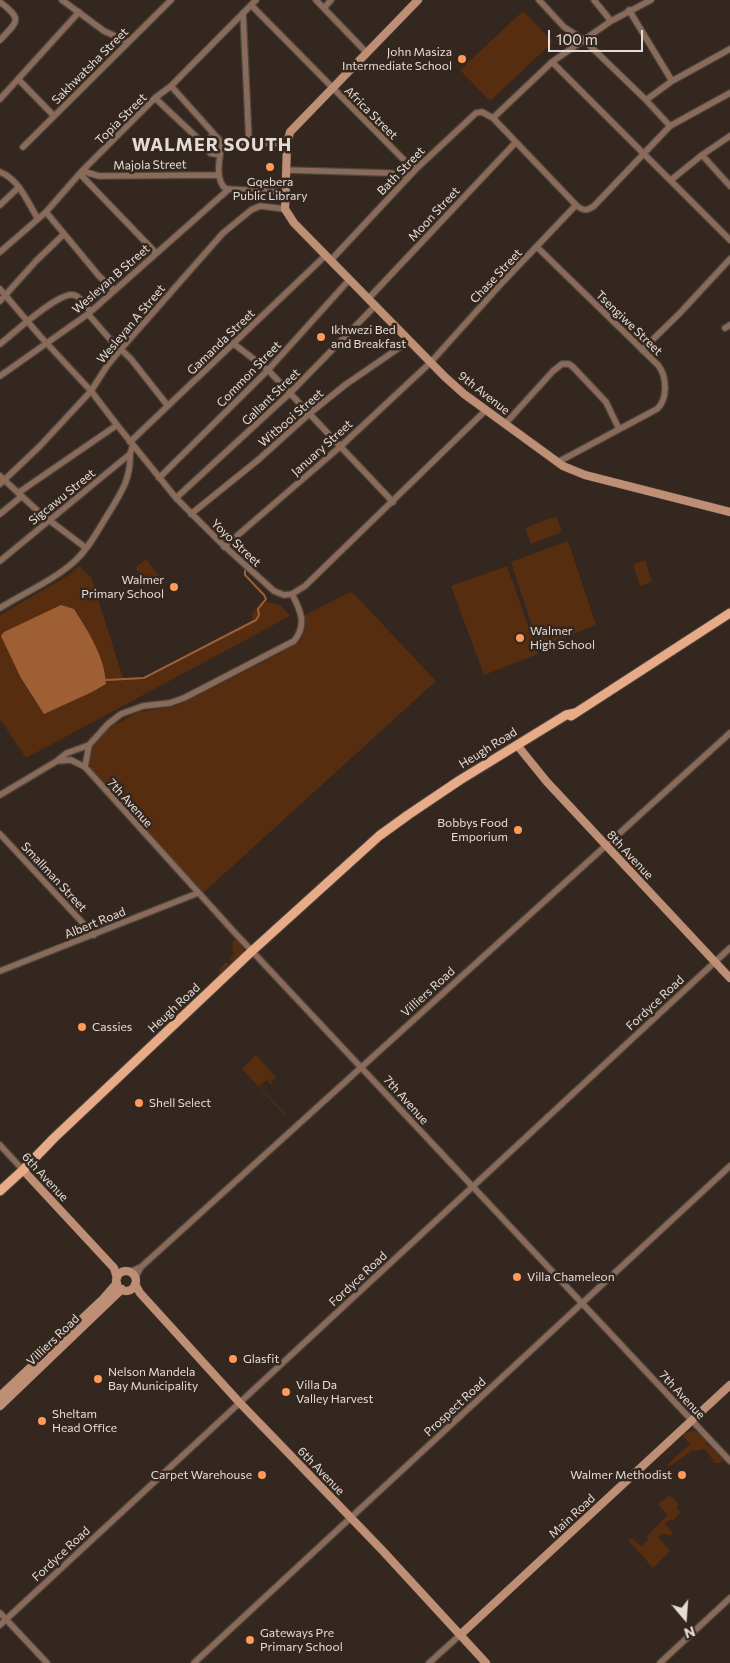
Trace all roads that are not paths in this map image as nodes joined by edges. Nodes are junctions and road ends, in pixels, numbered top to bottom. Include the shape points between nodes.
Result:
1 (62, 0) edge
2 (171, 0) edge
3 (316, 0) edge
4 (331, 0) edge
5 (418, 0) edge
6 (539, 0) edge
7 (594, 0) edge
8 (651, 0) edge
9 (0, 2) edge
10 (253, 2) edge
11 (324, 8) junction
12 (630, 10) junction
13 (78, 12) junction
14 (243, 13) junction
15 (611, 21) junction
16 (0, 40) edge
17 (584, 40) junction
18 (128, 42) junction
19 (730, 49) edge
20 (366, 52) junction
21 (552, 62) junction
22 (18, 79) junction
23 (672, 80) junction
24 (171, 86) junction
25 (333, 88) junction
26 (730, 93) edge
27 (156, 98) junction
28 (0, 99) edge
29 (646, 100) junction
30 (54, 116) junction
31 (493, 118) junction
32 (670, 126) junction
33 (215, 136) junction
34 (730, 136) edge
35 (249, 142) junction
36 (516, 142) junction
37 (222, 144) junction
38 (287, 144) junction
39 (206, 146) junction
40 (23, 147) dead end
41 (643, 154) junction
42 (220, 155) junction
43 (702, 155) junction
44 (416, 169) junction
45 (286, 170) junction
46 (0, 172) edge
47 (81, 172) junction
48 (219, 175) junction
49 (409, 176) junction
50 (671, 180) junction
51 (730, 186) edge
52 (19, 187) junction
53 (229, 190) junction
54 (285, 192) junction
55 (0, 205) edge
56 (576, 205) junction
57 (285, 209) junction
58 (46, 212) junction
59 (38, 219) junction
60 (64, 234) junction
61 (730, 240) edge
62 (537, 247) junction
63 (0, 252) edge
64 (156, 254) junction
65 (328, 257) junction
66 (730, 259) edge
67 (349, 280) junction
68 (0, 289) edge
69 (114, 290) junction
70 (5, 296) junction
71 (368, 299) junction
72 (0, 301) edge
73 (375, 306) junction
74 (89, 313) junction
75 (28, 322) junction
76 (409, 341) junction
77 (48, 343) junction
78 (0, 344) edge
79 (234, 344) junction
80 (121, 349) junction
81 (642, 350) junction
82 (430, 362) junction
83 (268, 370) junction
84 (0, 376) edge
85 (91, 391) junction
86 (290, 393) junction
87 (168, 406) junction
88 (486, 410) junction
89 (309, 414) junction
90 (506, 424) junction
91 (116, 425) junction
92 (619, 429) junction
93 (131, 444) junction
94 (341, 446) junction
95 (130, 454) junction
96 (558, 462) junction
97 (159, 478) junction
98 (2, 480) edge
99 (20, 495) junction
100 (176, 498) junction
101 (393, 502) junction
102 (728, 512) edge
103 (0, 514) edge
104 (191, 514) junction
105 (49, 521) junction
106 (224, 547) junction
107 (86, 548) junction
108 (0, 561) edge
109 (292, 594) junction
110 (0, 608) edge
111 (730, 613) edge
112 (730, 734) edge
113 (89, 744) junction
114 (518, 747) junction
115 (60, 760) junction
116 (84, 767) junction
117 (0, 795) edge
118 (0, 834) edge
119 (606, 846) junction
120 (198, 893) junction
121 (94, 935) junction
122 (730, 948) edge
123 (252, 951) junction
124 (715, 962) junction
125 (0, 971) edge
126 (730, 978) edge
127 (362, 1067) junction
128 (0, 1145) edge
129 (730, 1166) edge
130 (23, 1170) junction
131 (472, 1187) junction
132 (0, 1191) edge
133 (126, 1281) junction
134 (582, 1303) junction
135 (730, 1385) edge
136 (0, 1396) edge
137 (239, 1402) junction
138 (0, 1406) edge
139 (692, 1420) junction
140 (730, 1461) edge
141 (351, 1518) junction
142 (730, 1598) edge
143 (0, 1613) edge
144 (6, 1619) junction
145 (0, 1625) edge
146 (460, 1634) junction
147 (47, 1663) edge
148 (194, 1663) edge
149 (429, 1663) edge
150 (486, 1663) edge
151 (660, 1663) edge

1 - 13 street
2 - 18 street, Sakhwatsha Street
3 - 11 street
4 - 11 street
5 - 20 street
6 - 17 street via 564,27
7 - 15 street
8 - 12 street
9 - 16 street via 16,18
10 - 14 street, Topia Street
10 - 25 street, Africa Street
11 - 20 street
12 - 15 street
12 - 23 street
13 - 18 street via 104,31
13 - 22 street
14 - 24 street, Topia Street
14 - 35 street
15 - 17 street
17 - 21 street
17 - 29 street
18 - 30 street, Sakhwatsha Street
19 - 23 street
20 - 25 street
21 - 31 street
21 - 41 street
22 - 28 street
22 - 30 street
23 - 29 street
24 - 27 street, Topia Street
24 - 33 street
25 - 38 street via 294,126
25 - 44 street, Africa Street
26 - 32 street
27 - 39 street
27 - 47 street, Topia Street
29 - 32 street
30 - 40 street, Sakhwatsha Street
31 - 36 street
31 - 44 street, Bath Street via 482,112 476,113
32 - 41 street
33 - 37 street
33 - 39 street via 208,140
34 - 43 street
35 - 37 street
35 - 38 street
36 - 56 street
36 - 71 street, Moon Street
37 - 42 street
38 - 45 street
39 - 42 street via 210,153
41 - 50 street
41 - 56 street via 590,210 582,210
42 - 48 street
43 - 50 street
43 - 51 street
44 - 49 street, Bath Street
45 - 49 street via 381,172
45 - 54 street
46 - 52 street
47 - 48 street, Majola Street via 99,176
47 - 58 street, Topia Street
47 - 64 street
48 - 53 street via 223,186
49 - 65 street, Bath Street
50 - 61 street
52 - 55 street
52 - 59 street
53 - 54 street
53 - 64 street, Wesleyan B Street
54 - 57 street
56 - 62 street, Chase Street
57 - 65 street, 9th Avenue via 294,223
57 - 80 street, Wesleyan A Street via 260,206 223,233
58 - 59 street, Topia Street
58 - 60 street
59 - 63 street, Topia Street
60 - 69 street
60 - 70 street
62 - 81 street, Tsengiwe Street
62 - 82 street, Chase Street
64 - 69 street, Wesleyan B Street
65 - 67 street, 9th Avenue
65 - 79 street, Gamanda Street
66 - 81 street
67 - 71 street, 9th Avenue
67 - 83 street, Common Street
68 - 70 street, Yoyo Street
69 - 74 street, Wesleyan B Street
70 - 72 street
70 - 75 street, Yoyo Street
71 - 73 street, 9th Avenue
73 - 76 street, 9th Avenue
73 - 86 street, Gallant Street
74 - 75 street via 76,296 66,295
74 - 77 street, Wesleyan B Street
74 - 80 street
75 - 77 street, Yoyo Street
75 - 78 street
76 - 82 street, 9th Avenue
76 - 89 street, Witbooi Street
77 - 84 street, Wesleyan B Street
77 - 85 street, Yoyo Street
79 - 83 street
79 - 87 street, Gamanda Street
80 - 85 street, Wesleyan A Street
80 - 87 street
81 - 92 street, Tsengiwe Street via 662,372 664,399 658,409
82 - 88 street, 9th Avenue
82 - 94 street, January Street
83 - 86 street
83 - 97 street, Common Street
85 - 91 street, Yoyo Street
85 - 98 street, Wesleyan A Street via 40,446
86 - 89 street
86 - 100 street, Gallant Street
87 - 93 street, Gamanda Street
88 - 90 street, 9th Avenue
88 - 101 street
89 - 94 street
89 - 104 street, Witbooi Street
90 - 92 street via 553,371 565,364 573,366 602,397
90 - 96 street, 9th Avenue
91 - 93 street, Yoyo Street
91 - 99 street
92 - 96 street, Tsengiwe Street
93 - 95 street
93 - 97 street, Yoyo Street
94 - 101 street
94 - 106 street, January Street
95 - 105 street, Sigcawu Street
95 - 107 street via 130,472 122,492
96 - 102 street, 9th Avenue via 584,475
97 - 100 street, Yoyo Street
98 - 99 street
99 - 103 street
99 - 105 street
100 - 104 street, Yoyo Street
101 - 109 street via 305,586
104 - 106 street, Yoyo Street
105 - 107 street
105 - 108 street, Sigcawu Street
106 - 109 street, Yoyo Street via 274,591
107 - 110 street via 67,567
109 - 113 street via 302,622 294,641 184,698 121,714
111 - 114 main road, Heugh Road
112 - 119 street, Villiers Road
113 - 115 street
113 - 116 street
114 - 119 street, 8th Avenue
114 - 123 main road, Heugh Road via 369,847
115 - 116 street, 7th Avenue via 71,760
115 - 117 street
116 - 120 street, 7th Avenue
118 - 121 street, Smallman Street
119 - 124 street, 8th Avenue
119 - 127 street, Villiers Road
120 - 121 street, Albert Road
120 - 123 street, 7th Avenue
121 - 125 street, Albert Road
122 - 124 street, Fordyce Road
123 - 127 street, 7th Avenue
123 - 130 main road, Heugh Road
124 - 126 street, 8th Avenue
124 - 131 street, Fordyce Road
127 - 131 street, 7th Avenue
127 - 133 street, Villiers Road
128 - 130 street, 6th Avenue
129 - 134 street, Prospect Road
130 - 132 main road, Heugh Road
130 - 133 street, 6th Avenue
131 - 134 street, 7th Avenue
131 - 137 street, Fordyce Road
133 - 136 street, Villiers Road
133 - 137 street, 6th Avenue
133 - 138 street, Villiers Road
134 - 139 street, 7th Avenue
134 - 141 street, Prospect Road
135 - 139 street, Main Road
137 - 141 street, 6th Avenue
137 - 144 street, Fordyce Road
139 - 140 street, 7th Avenue
139 - 146 street, Main Road
141 - 146 street, 6th Avenue
141 - 148 street, Prospect Road
142 - 151 street
143 - 144 street
144 - 145 street, Fordyce Road
144 - 147 street
146 - 149 street, Main Road
146 - 150 street, 6th Avenue

